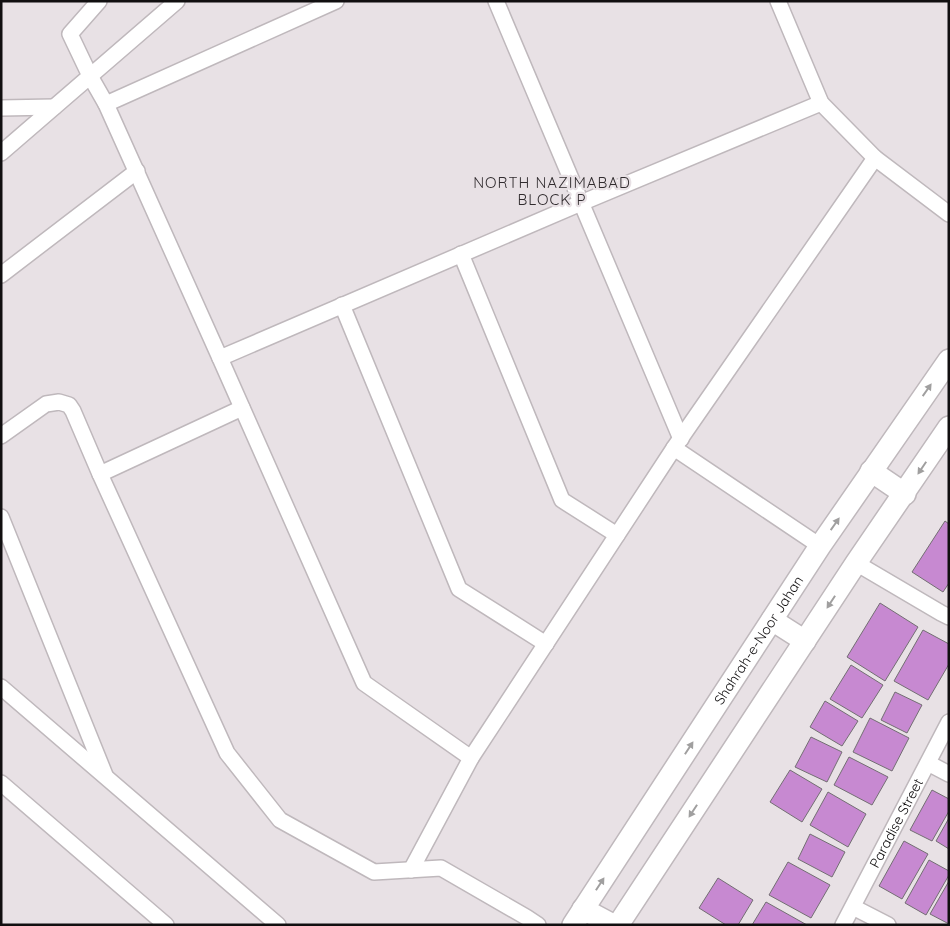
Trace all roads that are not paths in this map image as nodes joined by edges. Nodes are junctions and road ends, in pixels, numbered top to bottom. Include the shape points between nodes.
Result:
1 (99, 1) edge
2 (177, 1) edge
3 (336, 1) edge
4 (496, 1) edge
5 (778, 1) edge
6 (90, 76) junction
7 (821, 103) junction
8 (106, 104) junction
9 (54, 107) junction
10 (1, 108) edge
11 (1, 153) edge
12 (875, 158) junction
13 (136, 171) junction
14 (581, 203) junction
15 (949, 214) edge
16 (460, 254) junction
17 (1, 275) edge
18 (342, 305) junction
19 (220, 358) junction
20 (949, 360) edge
21 (242, 408) junction
22 (949, 427) edge
23 (1, 436) edge
24 (677, 444) junction
25 (871, 471) junction
26 (100, 474) junction
27 (905, 494) junction
28 (1, 517) edge
29 (617, 535) junction
30 (820, 546) junction
31 (856, 563) junction
32 (949, 617) edge
33 (772, 620) junction
34 (805, 641) junction
35 (546, 644) junction
36 (1, 687) edge
37 (949, 722) edge
38 (471, 758) junction
39 (928, 763) junction
40 (949, 774) edge
41 (106, 778) junction
42 (1, 783) edge
43 (411, 870) junction
44 (853, 907) junction
45 (578, 917) edge
46 (166, 925) edge
47 (278, 925) edge
48 (538, 925) edge
49 (613, 925) edge
50 (618, 925) edge
51 (843, 925) edge
52 (888, 925) edge

1 - 6 street via 70,34
2 - 6 street
3 - 8 street
4 - 14 street
5 - 7 street
6 - 8 street
6 - 9 street
7 - 12 street
7 - 14 street
8 - 13 street
9 - 10 street
9 - 11 street
12 - 15 street
12 - 24 street
13 - 17 street
13 - 19 street
14 - 16 street
14 - 24 street
16 - 18 street
16 - 29 street via 562,500
18 - 19 street
18 - 35 street via 458,589
19 - 21 street
25 -> 20 main road, Shahrah-e-Noor Jahan
21 - 26 street
21 - 38 street via 364,683
22 -> 27 main road
23 - 26 street via 46,404 59,402 69,405
24 - 29 street
24 - 30 street
25 - 27 main road
30 -> 25 main road, Shahrah-e-Noor Jahan
26 - 43 street via 227,753 280,820 374,872
27 - 31 main road
28 - 41 street
29 - 35 street
30 - 33 main road, Shahrah-e-Noor Jahan
31 - 32 street
31 -> 34 main road
33 - 34 main road
45 -> 33 main road, Shahrah-e-Noor Jahan
34 -> 50 main road
35 - 38 street
36 - 41 street
37 - 39 street, Paradise Street
38 - 43 street
39 - 40 street
39 - 44 street, Paradise Street
41 - 47 street
42 - 46 street
43 - 48 street via 441,868
44 - 51 street, Paradise Street
44 - 52 street
45 - 49 main road

